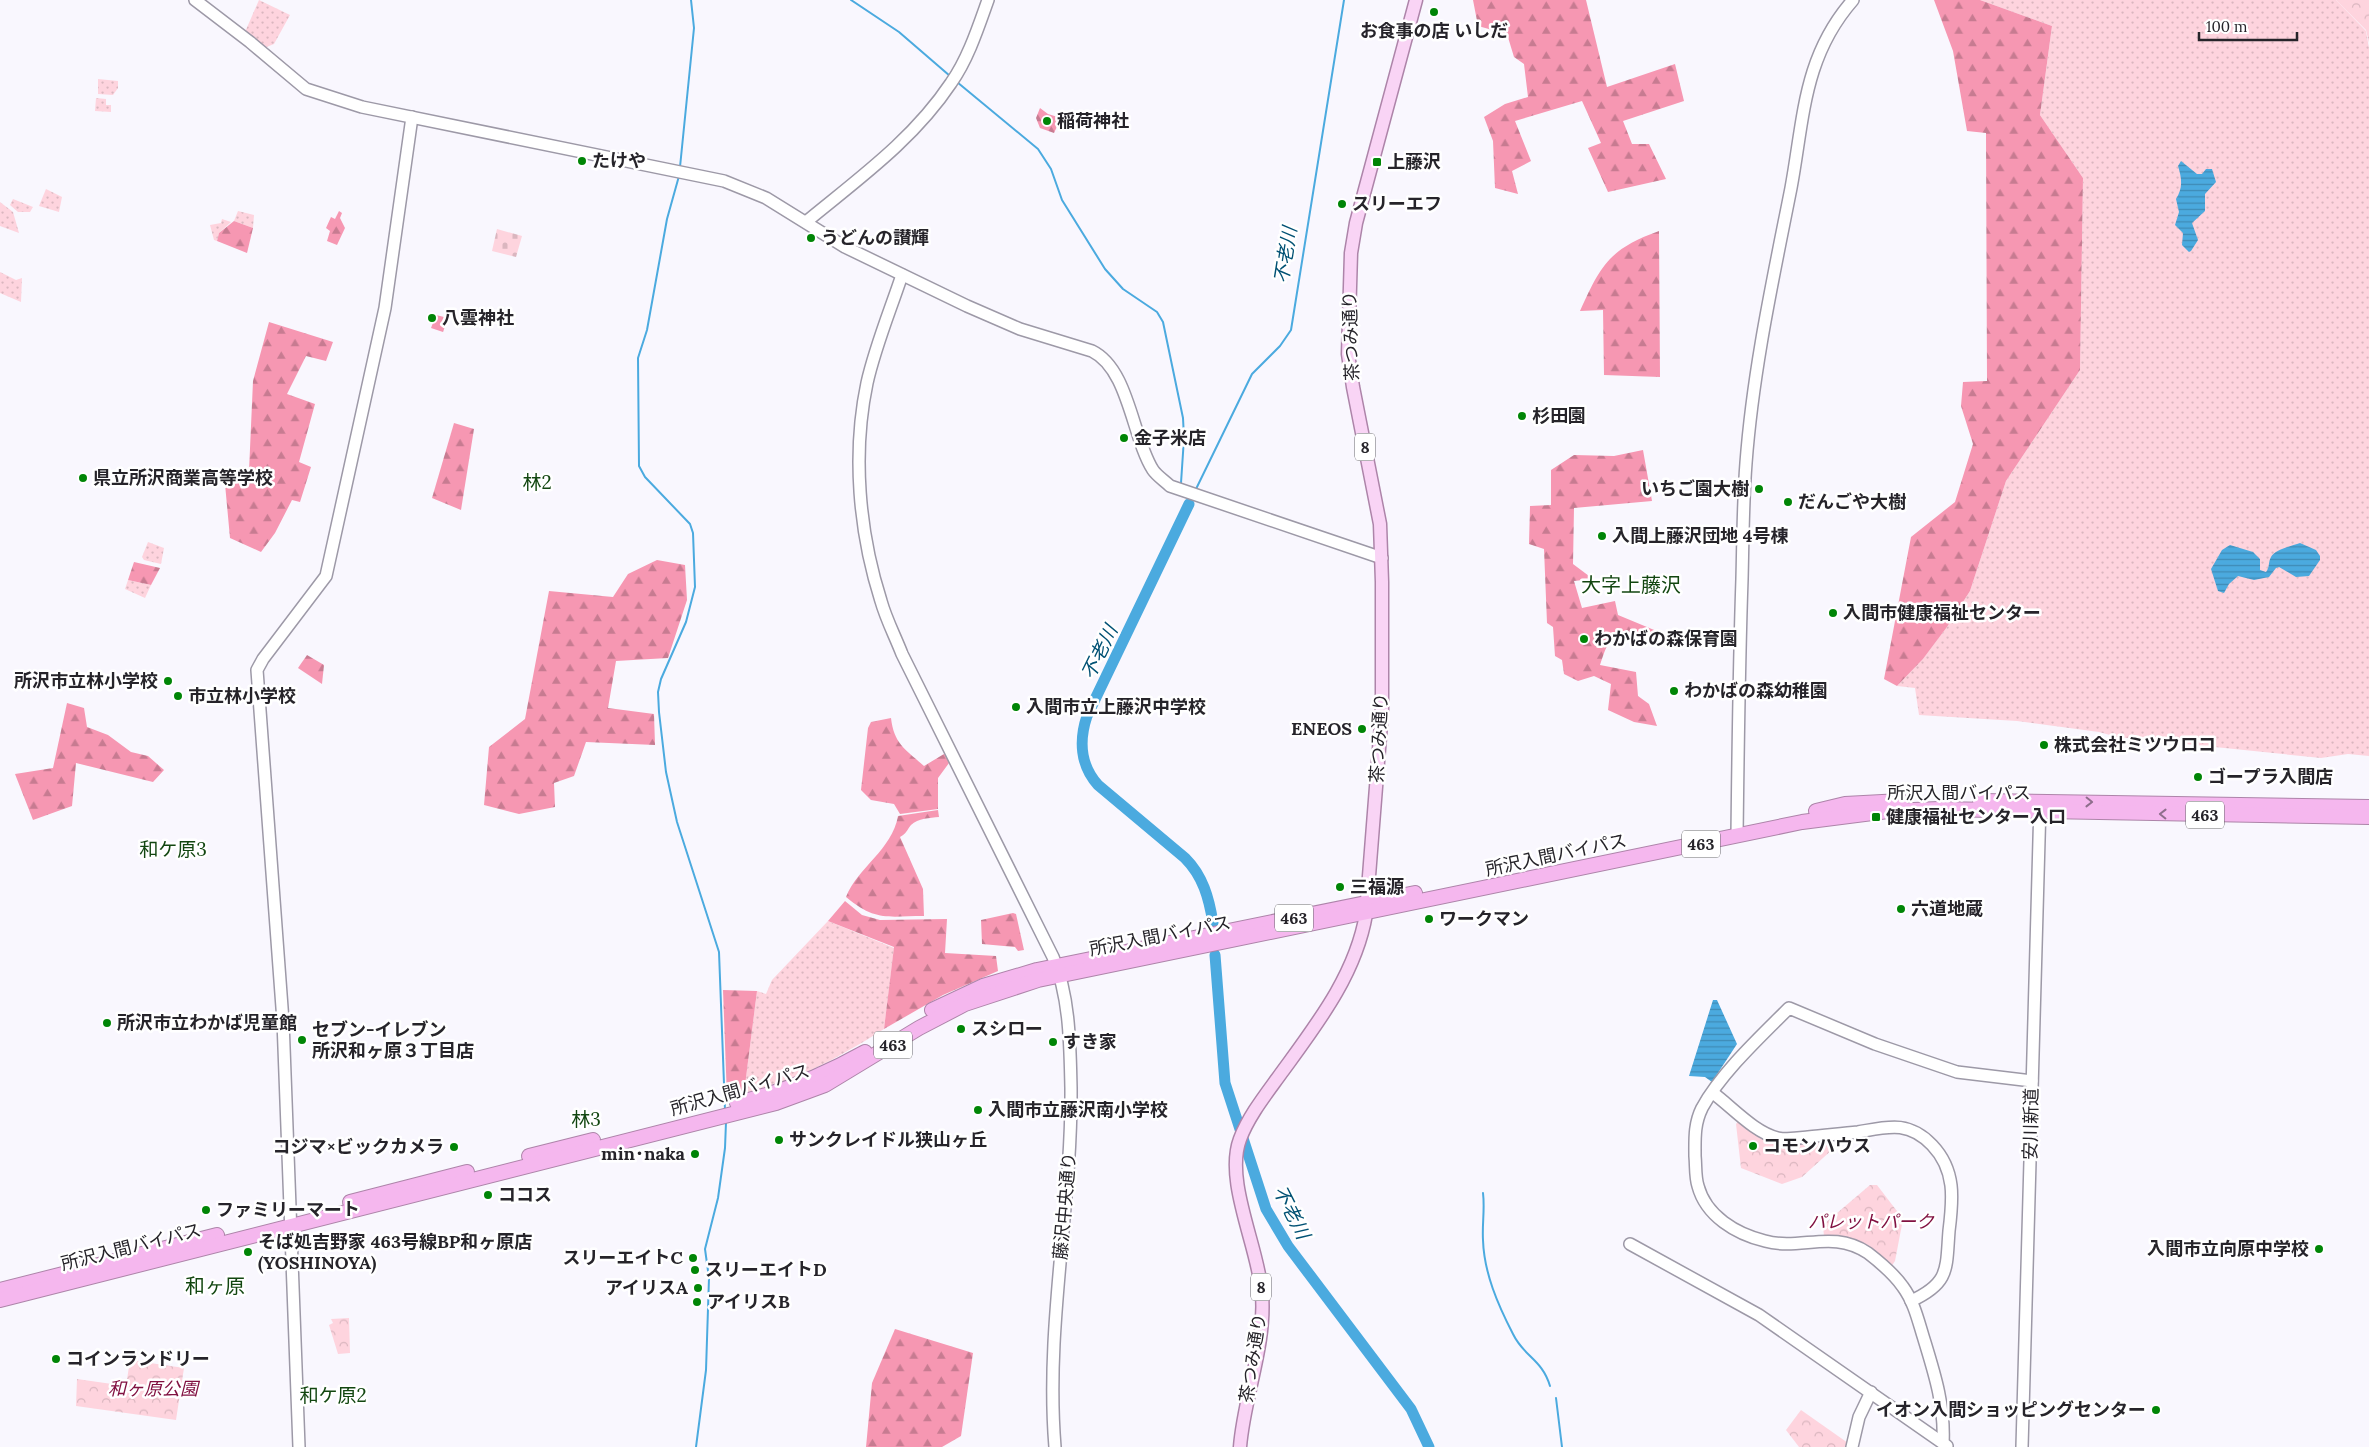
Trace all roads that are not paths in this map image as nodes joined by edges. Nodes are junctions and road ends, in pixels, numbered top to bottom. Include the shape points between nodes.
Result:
1 (195, 0) edge
2 (988, 0) edge
3 (1416, 0) edge
4 (1853, 0) edge
5 (412, 117) junction
6 (806, 222) junction
7 (902, 275) junction
8 (1382, 558) junction
9 (2040, 806) junction
10 (2369, 807) edge
11 (2369, 817) edge
12 (1737, 832) junction
13 (1366, 908) junction
14 (1058, 970) junction
15 (2032, 1081) junction
16 (1713, 1093) junction
17 (291, 1222) junction
18 (1630, 1244) dead end
19 (0, 1290) edge
20 (0, 1300) edge
21 (1912, 1301) junction
22 (1871, 1392) junction
23 (1946, 1445) edge
24 (299, 1447) edge
25 (1055, 1447) edge
26 (1240, 1447) edge
27 (1852, 1447) edge
28 (2022, 1447) edge

1 - 5 street via 306,89 362,107
2 - 6 street via 954,79 914,131
3 - 8 main road, 茶つみ通り / 8 via 1356,223 1351,254 1348,354 1378,509
4 - 12 street via 1824,42 1809,79 1800,143 1756,370 1746,463
5 - 6 street via 713,177 766,198
5 - 17 street via 385,308 326,576 257,670 283,1021
6 - 7 street via 846,247
7 - 8 street via 1020,329 1100,356 1114,370 1153,470 1170,486
7 - 14 street, 藤沢中央通り via 867,384 860,429 862,519 872,572 902,654
8 - 13 main road, 茶つみ通り / 8 via 1382,711
9 -> 10 highway, 所沢入間バイパス / 463
11 -> 9 highway, 所沢入間バイパス / 463
9 - 12 highway, 所沢入間バイパス / 463 via 1884,801 1845,804
9 - 15 street, 安川新道
12 - 13 highway, 所沢入間バイパス / 463
13 - 14 highway, 所沢入間バイパス / 463
13 - 26 main road, 茶つみ通り / 8 via 1361,938 1345,978 1262,1100 1239,1140 1238,1182 1257,1262 1262,1304 1260,1340
14 - 17 highway, 所沢入間バイパス / 463 via 965,1004 825,1085 776,1103 561,1147
14 - 25 street, 藤沢中央通り via 1069,1039 1071,1125 1053,1340
15 - 16 street via 1957,1072 1875,1044 1789,1008 1750,1047
15 - 28 street, 安川新道
16 - 21 street via 1702,1109 1695,1134 1697,1185 1712,1212 1737,1231 1767,1242 1828,1240 1857,1247 1890,1272
16 - 21 street via 1760,1131 1780,1139 1888,1126 1908,1130 1931,1144 1944,1160 1953,1192 1946,1270 1933,1290
17 - 19 highway, 所沢入間バイパス / 463
17 - 20 highway, 所沢入間バイパス / 463
17 - 24 street
18 - 22 street via 1760,1315
21 - 23 street via 1939,1385
22 - 23 street
22 - 27 street via 1859,1417

